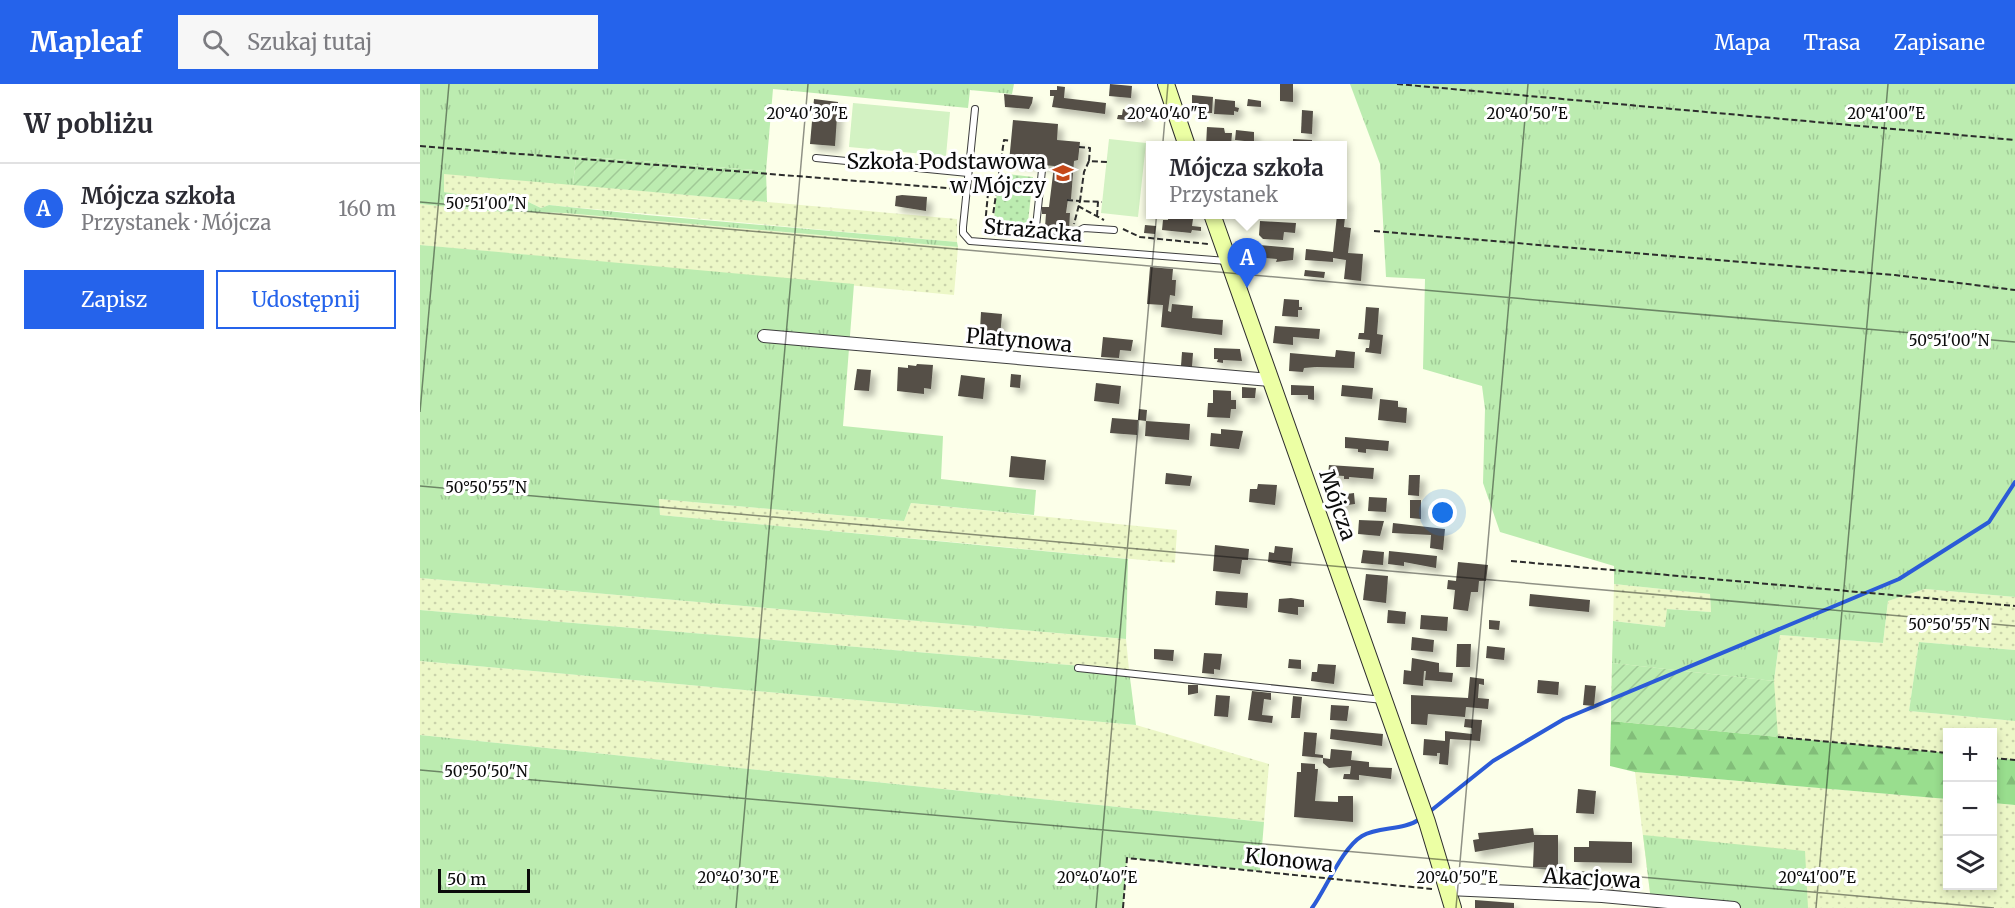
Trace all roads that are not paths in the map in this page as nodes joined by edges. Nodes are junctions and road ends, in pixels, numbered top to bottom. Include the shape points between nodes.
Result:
1 (1166, 84) edge
2 (975, 109) dead end
3 (1185, 141) edge
4 (816, 158) dead end
5 (1042, 170) road end
6 (968, 173) junction
7 (1214, 219) edge
8 (1115, 228) road end
9 (990, 232) road end
10 (1035, 236) junction
11 (1228, 261) junction
12 (764, 336) dead end
13 (1270, 380) junction
14 (1078, 668) dead end
15 (1383, 700) junction
16 (1448, 889) junction
17 (1453, 908) edge
18 (1734, 908) edge

1 - 3 street
2 - 6 lane, Strażacka
4 - 6 lane
5 - 10 lane
6 - 11 lane, Strażacka via 963,233 975,243
7 - 11 street, Mójcza
8 - 10 lane via 1084,228 1065,238
9 - 10 lane
11 - 13 street, Mójcza
12 - 13 street, Platynowa
13 - 15 street, Mójcza
14 - 15 lane
15 - 16 street, Mójcza
16 - 17 street, Mójcza
16 - 18 street, Akacjowa via 1602,896

